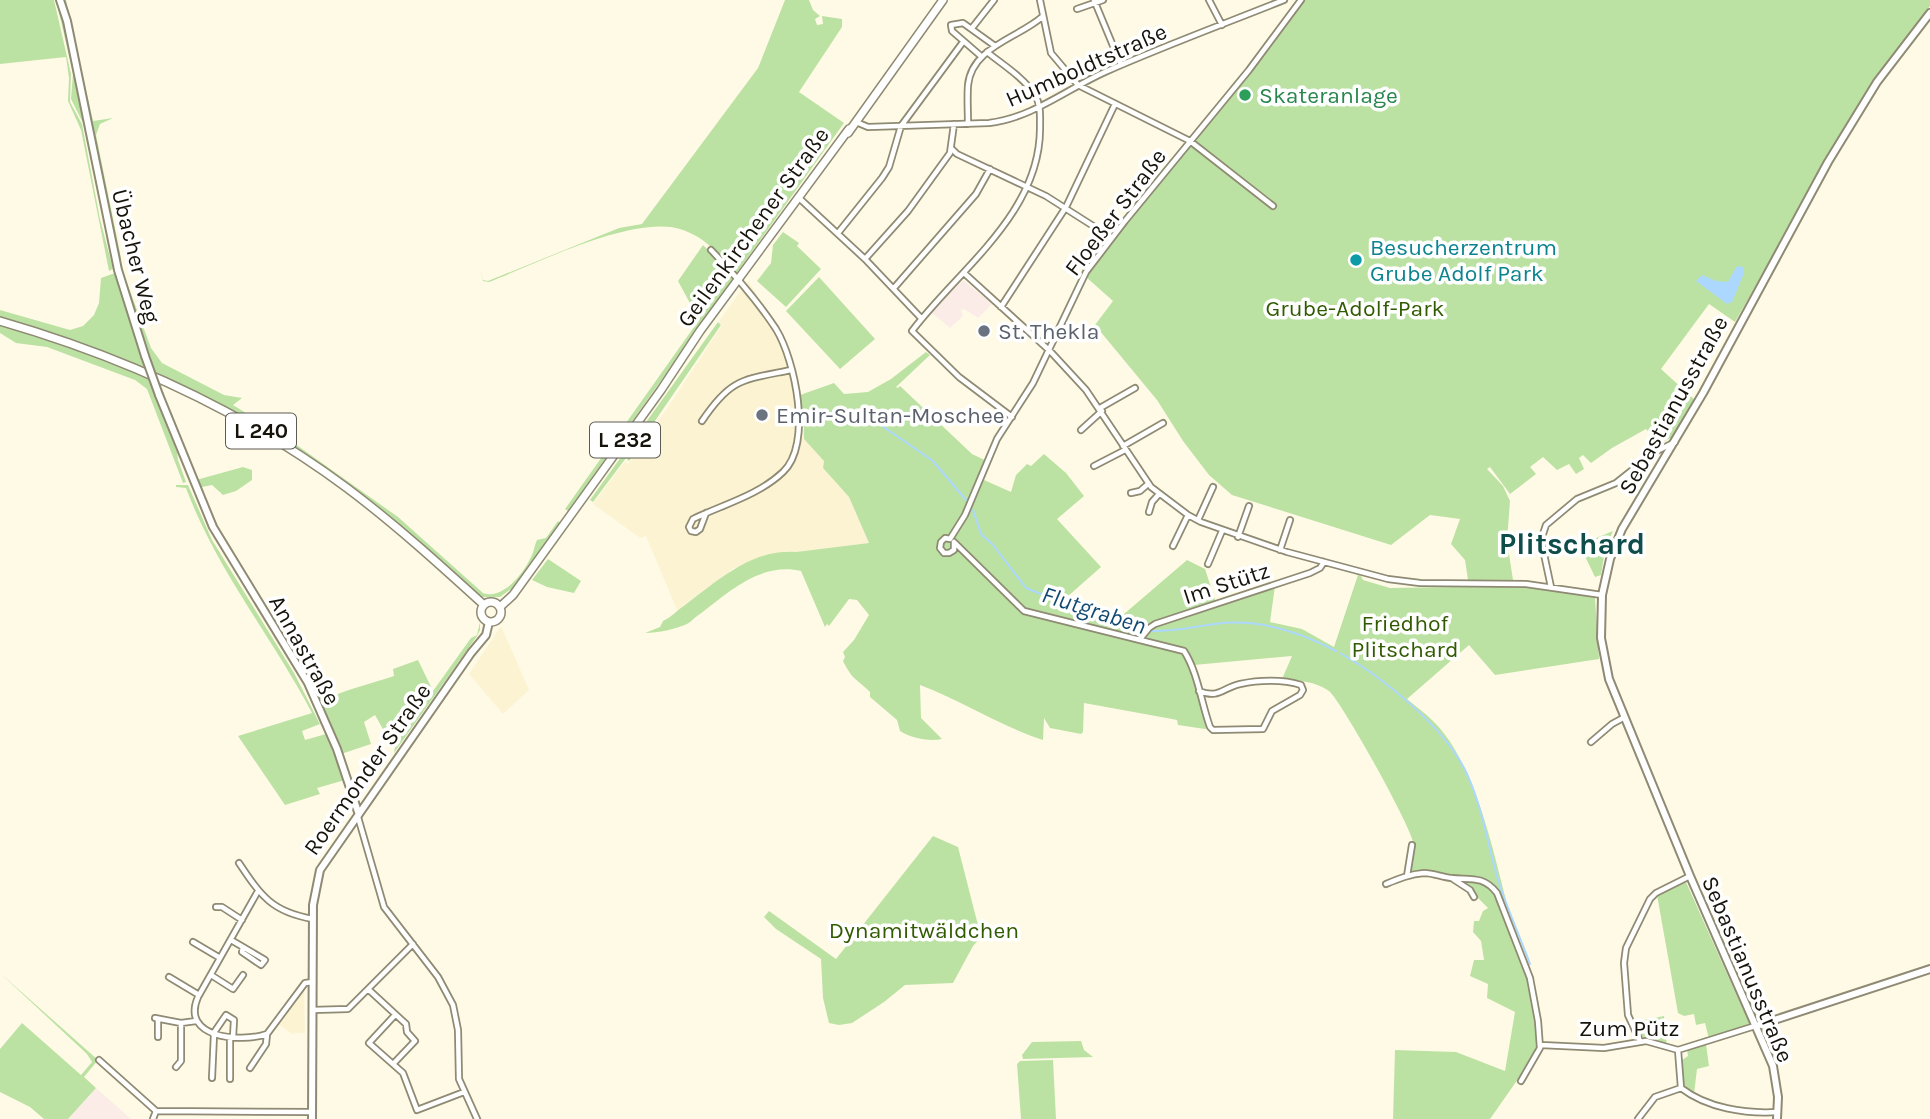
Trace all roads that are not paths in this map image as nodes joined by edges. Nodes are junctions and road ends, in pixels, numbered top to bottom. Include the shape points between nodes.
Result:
1 (60, 0) edge
2 (943, 0) edge
3 (994, 0) edge
4 (1040, 0) edge
5 (1103, 0) edge
6 (1209, 0) edge
7 (1284, 0) edge
8 (1301, 0) edge
9 (1094, 2) edge
10 (1077, 9) dead end
11 (1930, 13) edge
12 (1043, 16) junction
13 (1222, 25) junction
14 (972, 29) junction
15 (963, 42) junction
16 (995, 46) junction
17 (987, 52) junction
18 (982, 57) junction
19 (1121, 65) junction
20 (1078, 85) junction
21 (1115, 104) junction
22 (1040, 106) junction
23 (855, 121) junction
24 (954, 124) junction
25 (968, 124) junction
26 (901, 126) junction
27 (1190, 141) junction
28 (952, 149) junction
29 (990, 169) junction
30 (1028, 186) junction
31 (799, 199) junction
32 (1273, 206) dead end
33 (1066, 207) junction
34 (838, 233) junction
35 (1112, 238) junction
36 (711, 250) dead end
37 (865, 259) junction
38 (964, 273) junction
39 (741, 281) junction
40 (894, 288) junction
41 (1001, 307) junction
42 (922, 318) junction
43 (0, 321) edge
44 (1050, 351) junction
45 (791, 370) junction
46 (1135, 388) dead end
47 (1101, 409) junction
48 (1012, 417) junction
49 (702, 421) dead end
50 (1163, 424) dead end
51 (1080, 430) dead end
52 (1675, 442) junction
53 (1124, 448) junction
54 (1094, 466) dead end
55 (1148, 484) junction
56 (1213, 487) dead end
57 (1131, 493) dead end
58 (1159, 494) junction
59 (1249, 506) dead end
60 (206, 512) joint
61 (1149, 512) dead end
62 (706, 513) junction
63 (1188, 515) junction
64 (1198, 520) junction
65 (1290, 520) dead end
66 (1222, 531) junction
67 (1238, 537) junction
68 (1173, 546) dead end
69 (1280, 550) junction
70 (1324, 562) junction
71 (1209, 564) dead end
72 (1550, 587) junction
73 (1602, 595) junction
74 (484, 605) junction
75 (500, 607) junction
76 (489, 622) junction
77 (1142, 636) junction
78 (1199, 691) junction
79 (1623, 718) junction
80 (1591, 742) dead end
81 (358, 812) junction
82 (1412, 845) dead end
83 (239, 863) dead end
84 (1407, 876) junction
85 (1690, 876) junction
86 (1453, 879) junction
87 (1385, 884) dead end
88 (258, 891) junction
89 (1474, 897) dead end
90 (216, 907) dead end
91 (313, 919) junction
92 (242, 920) junction
93 (231, 940) junction
94 (193, 942) dead end
95 (414, 944) junction
96 (243, 947) junction
97 (220, 958) junction
98 (1930, 969) edge
99 (211, 975) junction
100 (243, 975) dead end
101 (169, 977) dead end
102 (313, 982) junction
103 (368, 989) junction
104 (199, 995) junction
105 (312, 1010) junction
106 (395, 1015) junction
107 (197, 1021) junction
108 (181, 1023) junction
109 (1756, 1026) junction
110 (214, 1034) junction
111 (267, 1034) junction
112 (158, 1037) dead end
113 (231, 1037) junction
114 (1640, 1041) junction
115 (1541, 1045) junction
116 (1678, 1050) junction
117 (99, 1060) dead end
118 (394, 1063) junction
119 (176, 1067) dead end
120 (250, 1068) dead end
121 (212, 1078) dead end
122 (230, 1079) dead end
123 (1521, 1081) dead end
124 (1681, 1088) junction
125 (464, 1092) junction
126 (156, 1111) junction
127 (312, 1115) edge
128 (1777, 1115) edge
129 (153, 1119) edge
130 (477, 1119) edge
131 (1638, 1119) edge

1 - 60 main road, Übacher Weg, bridge via 118,270 159,395
2 - 23 main road, Geilenkirchener Straße / L 232
3 - 14 street
4 - 12 street
5 - 9 street
6 - 13 street
7 - 13 street, Humboldtstraße
8 - 27 street, Floeßer Straße
9 - 10 street
9 - 19 street
11 - 52 main road, Sebastianusstraße via 1877,82 1828,162
12 - 16 street
12 - 20 street via 1051,53
13 - 19 street, Humboldtstraße
14 - 15 street via 958,22 951,24
14 - 16 street
15 - 18 street
15 - 26 street
16 - 17 street
17 - 18 street
17 - 22 street via 1021,79
18 - 25 street via 970,77
19 - 20 street, Humboldtstraße
20 - 21 street
20 - 22 street, Humboldtstraße
21 - 27 street
21 - 33 street
22 - 25 street, Humboldtstraße via 1007,120
22 - 30 street via 1039,149
23 - 26 street, Humboldtstraße via 868,127
23 - 31 main road, Geilenkirchener Straße / L 232
24 - 25 street, Humboldtstraße
24 - 26 street, Humboldtstraße
24 - 28 street
26 - 34 street via 889,167
27 - 32 street
27 - 35 street, Floeßer Straße
28 - 29 street
28 - 37 street via 908,211
29 - 30 street
29 - 40 street via 976,194
30 - 33 street
30 - 38 street
31 - 34 street
31 - 39 main road, Geilenkirchener Straße / L 232
33 - 35 street
33 - 41 street
34 - 37 street
35 - 44 street, Floeßer Straße via 1086,272
36 - 39 street
37 - 40 street
38 - 41 street
38 - 42 street
39 - 45 street via 776,330
39 - 75 main road, Geilenkirchener Straße / L 232
40 - 42 street
41 - 44 street
42 - 48 street via 912,331 959,377
43 - 74 main road, L 240 via 120,361 245,421 346,488
44 - 47 street
44 - 48 street, Floeßer Straße
45 - 49 street via 738,382 725,390
45 - 62 street via 800,421 792,460 768,484
46 - 47 street
47 - 51 street
47 - 53 street
48 - 77 street, Floeßer Straße via 997,439 952,541 1024,611
50 - 53 street
52 - 72 street via 1616,483 1577,499 1546,525 1541,540
52 - 73 main road, Sebastianusstraße via 1622,529
53 - 54 street
53 - 55 street
55 - 57 street
55 - 58 street
56 - 64 street
58 - 61 street
58 - 63 street
59 - 67 street
60 - 81 main road, Annastraße via 308,683
62 - 62 street via 690,522 691,531 700,529
63 - 64 street
63 - 68 street
64 - 66 street
65 - 69 street
66 - 67 street
66 - 71 street
67 - 69 street
69 - 70 street
70 - 72 street via 1413,583
70 - 77 street, Im Stütz via 1310,573 1149,628
72 - 73 street
73 - 79 main road, Sebastianusstraße via 1601,638
74 - 75 main road via 492,602
74 - 76 main road via 482,617
75 - 76 main road via 499,619
76 - 81 main road, Roermonder Straße via 486,635
77 - 78 street via 1182,651
78 - 78 street via 1213,730 1263,729 1272,711 1303,690 1301,685 1283,682 1241,684 1215,695
79 - 80 street
79 - 85 main road, Sebastianusstraße
81 - 91 main road, Roermonder Straße via 320,870
81 - 95 street via 384,907
82 - 84 street
83 - 88 street
84 - 86 street via 1425,873
84 - 87 street
85 - 109 main road, Sebastianusstraße
85 - 114 street via 1650,899 1626,948 1627,1009
86 - 89 street
86 - 115 street via 1480,880 1497,893 1530,978
88 - 91 street via 283,912
88 - 92 street
90 - 92 street
91 - 102 main road, Roermonder Straße
92 - 93 street
93 - 96 street
93 - 97 street
94 - 97 street
95 - 103 street
95 - 125 street via 453,1006
96 - 96 street via 242,952 264,963 265,960
97 - 99 street
98 - 109 main road
99 - 100 street via 233,989
99 - 104 street
101 - 104 street
102 - 105 main road, Roermonder Straße
102 - 111 street via 305,983
103 - 105 street via 348,1009
103 - 106 street
104 - 107 street
105 - 127 main road, Roermonder Straße
106 - 118 street via 415,1041
106 - 118 street via 369,1043
107 - 108 street
107 - 110 street
108 - 112 street via 157,1019
108 - 119 street via 181,1060
109 - 116 street, Zum Pütz
109 - 128 main road, Sebastianusstraße via 1776,1077
110 - 113 street
110 - 113 street via 226,1015 234,1020
110 - 121 street
111 - 113 street
111 - 120 street via 266,1044
113 - 122 street
114 - 115 street, Zum Pütz via 1604,1048
114 - 116 street, Zum Pütz
115 - 123 street
116 - 124 street
117 - 126 street
118 - 125 street via 403,1073 417,1110
124 - 128 street via 1710,1105
124 - 131 street via 1655,1097
125 - 130 street
126 - 127 street
126 - 129 street

